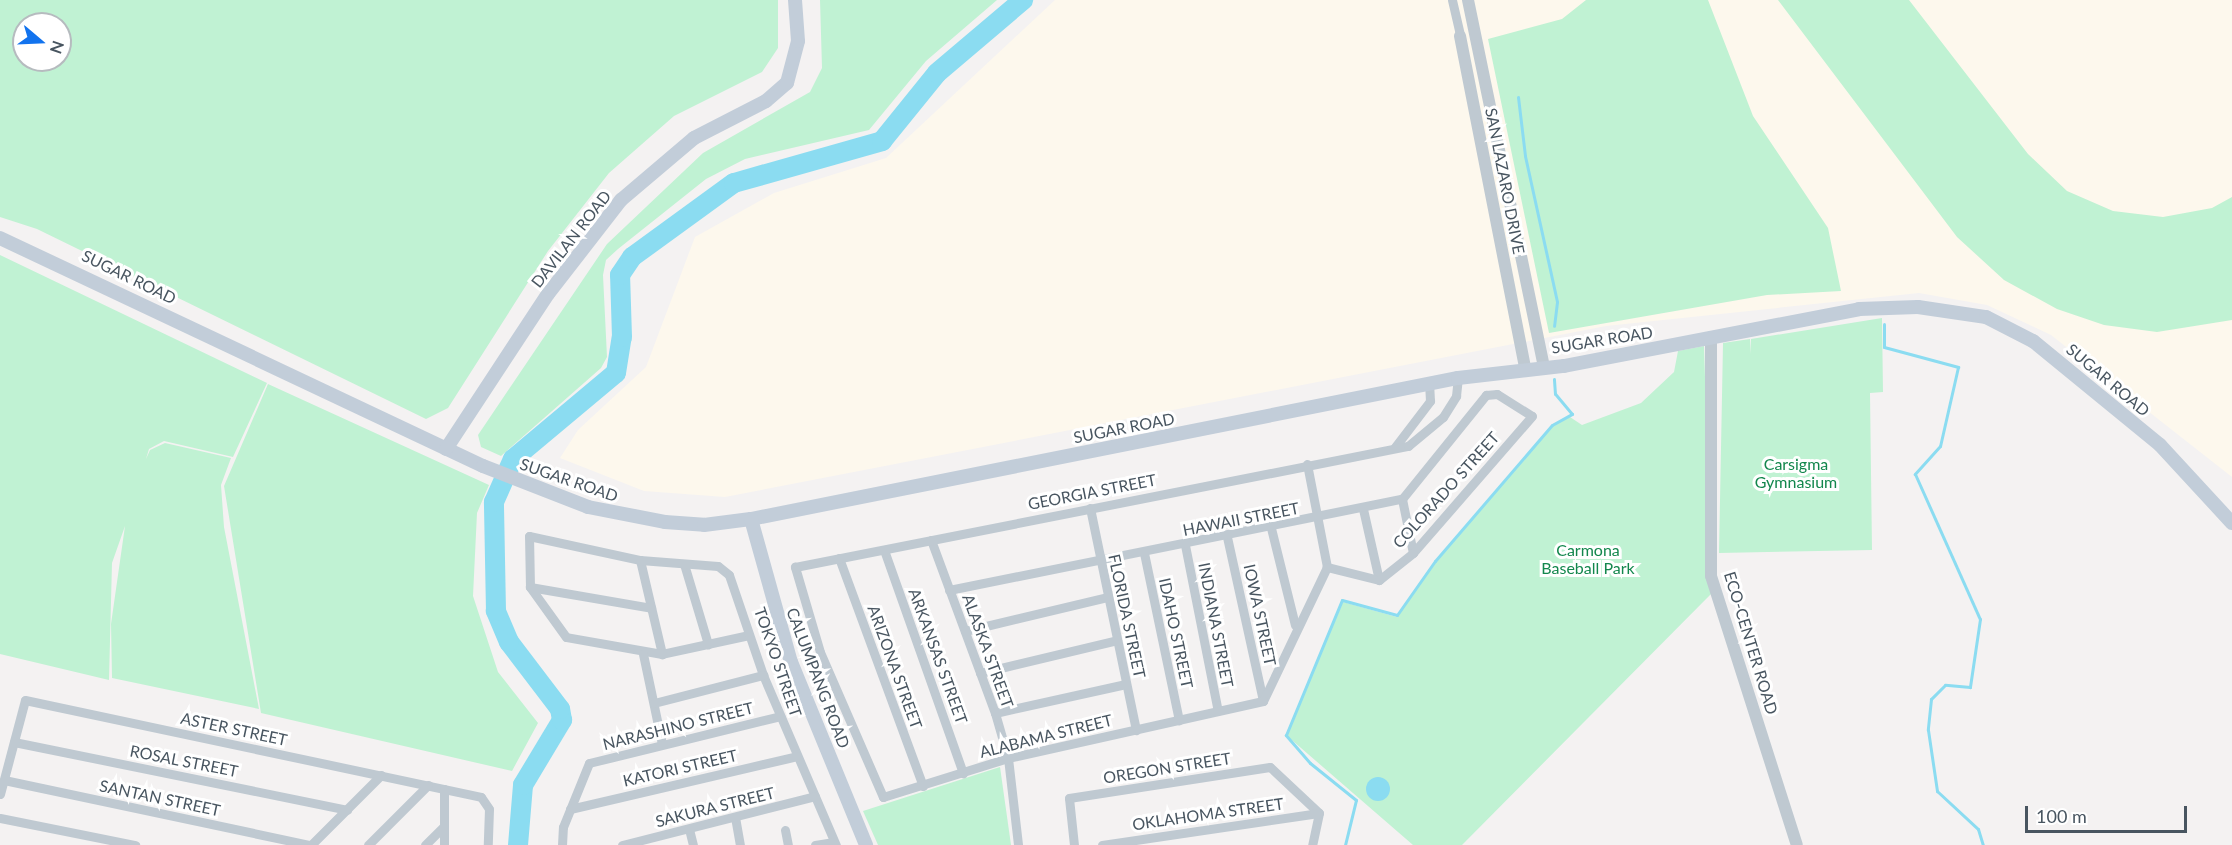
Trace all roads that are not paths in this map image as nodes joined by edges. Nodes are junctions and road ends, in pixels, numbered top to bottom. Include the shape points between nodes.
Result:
1 (795, 0) edge
2 (1452, 0) edge
3 (1468, 0) edge
4 (1460, 36) joint
5 (0, 238) edge
6 (1711, 337) junction
7 (1544, 366) junction
8 (1525, 368) junction
9 (1458, 378) junction
10 (1428, 384) junction
11 (1419, 415) junction
12 (1431, 426) junction
13 (1395, 447) junction
14 (446, 449) junction
15 (1307, 464) junction
16 (1402, 499) junction
17 (1090, 507) junction
18 (1363, 509) junction
19 (751, 519) junction
20 (1317, 519) junction
21 (2232, 523) edge
22 (1271, 528) junction
23 (1227, 537) junction
24 (931, 540) junction
25 (1185, 545) junction
26 (884, 550) junction
27 (1144, 553) junction
28 (1413, 553) junction
29 (839, 558) junction
30 (640, 560) junction
31 (1100, 561) junction
32 (684, 564) junction
33 (795, 567) joint
34 (1327, 567) junction
35 (1378, 580) junction
36 (530, 587) junction
37 (950, 590) junction
38 (1108, 597) junction
39 (651, 608) junction
40 (1295, 625) junction
41 (965, 631) junction
42 (749, 635) junction
43 (1117, 640) junction
44 (708, 644) junction
45 (643, 654) junction
46 (662, 654) junction
47 (980, 673) junction
48 (763, 675) junction
49 (1126, 684) junction
50 (1263, 701) junction
51 (654, 703) junction
52 (1218, 711) junction
53 (995, 713) junction
54 (780, 716) junction
55 (1179, 720) junction
56 (1136, 730) junction
57 (14, 742) junction
58 (662, 744) junction
59 (797, 756) junction
60 (1008, 758) junction
61 (963, 773) junction
62 (381, 775) junction
63 (4, 780) junction
64 (428, 785) junction
65 (923, 786) junction
66 (444, 789) junction
67 (0, 794) edge
68 (814, 796) junction
69 (570, 809) junction
70 (347, 810) junction
71 (1319, 813) junction
72 (735, 817) junction
73 (0, 818) edge
74 (443, 826) junction
75 (689, 829) junction
76 (785, 830) dead end
77 (648, 842) edge
78 (835, 843) edge
79 (135, 845) edge
80 (311, 845) edge
81 (368, 845) edge
82 (425, 845) edge
83 (444, 845) edge
84 (488, 845) edge
85 (562, 845) edge
86 (622, 845) edge
87 (693, 845) edge
88 (741, 845) edge
89 (788, 845) edge
90 (815, 845) edge
91 (867, 845) edge
92 (1018, 845) edge
93 (1074, 845) edge
94 (1102, 845) edge
95 (1312, 845) edge
96 (1797, 845) edge

1 - 14 main road, DAVILAN ROAD via 798,41 787,83 765,101 694,138 621,200 548,294
2 - 4 street, SAN LAZARO DRIVE
3 - 7 street, SAN LAZARO DRIVE
4 - 8 street, SAN LAZARO DRIVE
5 - 14 main road, SUGAR ROAD
6 - 7 main road, SUGAR ROAD
6 - 21 main road, SUGAR ROAD via 1859,309 1918,307 1986,317 2055,356 2160,445
6 - 96 street, ECO-CENTER ROAD via 1712,576
7 - 8 main road, SUGAR ROAD
8 - 9 main road, SUGAR ROAD
9 - 10 main road, SUGAR ROAD
9 - 12 street via 1456,396
10 - 11 street via 1430,401
10 - 19 main road, SUGAR ROAD
11 - 12 street
11 - 13 street
12 - 13 street, GEORGIA STREET via 1408,446
13 - 15 street, GEORGIA STREET
14 - 19 main road, SUGAR ROAD via 522,482 626,517 704,525
15 - 17 street, GEORGIA STREET
15 - 20 street
16 - 18 street, HAWAII STREET
16 - 28 street
16 - 28 street, COLORADO STREET via 1491,394 1532,416
17 - 24 street, GEORGIA STREET
17 - 31 street, FLORIDA STREET
18 - 20 street, HAWAII STREET
18 - 35 street
19 - 91 main road, CALUMPANG ROAD via 791,662
20 - 22 street, HAWAII STREET
20 - 34 street
22 - 23 street, HAWAII STREET
22 - 40 street
23 - 25 street, HAWAII STREET
23 - 50 street, IOWA STREET
24 - 26 street, GEORGIA STREET
24 - 37 street, ALASKA STREET
25 - 27 street, HAWAII STREET
25 - 52 street, INDIANA STREET
26 - 29 street, GEORGIA STREET
26 - 61 street, ARKANSAS STREET
27 - 31 street, HAWAII STREET
27 - 55 street, IDAHO STREET
28 - 35 street, COLORADO STREET
29 - 33 street, GEORGIA STREET
29 - 65 street, ARIZONA STREET
30 - 32 street, TOKYO STREET
30 - 36 street, TOKYO STREET via 529,536
30 - 39 street
31 - 37 street, HAWAII STREET
31 - 38 street, FLORIDA STREET
32 - 42 street, TOKYO STREET via 718,566 729,574
32 - 44 street
33 - 65 street, ALABAMA STREET via 820,652 879,793 889,797
34 - 35 street
34 - 40 street
36 - 39 street
36 - 45 street via 566,638
37 - 41 street, ALASKA STREET
38 - 41 street
38 - 43 street, FLORIDA STREET
39 - 46 street
40 - 50 street
41 - 47 street, ALASKA STREET
42 - 44 street
42 - 48 street, TOKYO STREET
43 - 47 street
43 - 49 street, FLORIDA STREET
44 - 46 street
45 - 46 street
45 - 51 street
47 - 53 street, ALASKA STREET
48 - 51 street
48 - 54 street, TOKYO STREET
49 - 53 street
49 - 56 street, FLORIDA STREET
50 - 52 street, ALABAMA STREET
51 - 58 street
52 - 55 street, ALABAMA STREET
53 - 60 street, ALASKA STREET
54 - 58 street, NARASHINO STREET
54 - 59 street, TOKYO STREET
55 - 56 street, ALABAMA STREET
56 - 60 street, ALABAMA STREET
57 - 62 street, ASTER STREET via 25,700
57 - 63 street, ASTER STREET
57 - 70 street, ROSAL STREET
58 - 69 street, NARASHINO STREET via 584,767
59 - 68 street, TOKYO STREET
59 - 69 street, KATORI STREET
60 - 61 street, ALABAMA STREET
60 - 92 street, ALASKA STREET
61 - 65 street, ALABAMA STREET
62 - 64 street, ASTER STREET
62 - 70 street
63 - 67 street, ASTER STREET
63 - 80 street, SANTAN STREET
64 - 66 street, ASTER STREET
64 - 81 street
66 - 74 street
66 - 84 street, ASTER STREET via 487,800
68 - 72 street, SAKURA STREET
68 - 78 street, TOKYO STREET
69 - 85 street
70 - 80 street
71 - 93 street, OREGON STREET via 1270,767 1069,798
71 - 94 street, OKLAHOMA STREET
71 - 95 street
72 - 75 street, SAKURA STREET
72 - 88 street
73 - 79 street
74 - 82 street
74 - 83 street
75 - 77 street, SAKURA STREET
75 - 87 street
76 - 89 street
77 - 86 street, SAKURA STREET
78 - 90 street

